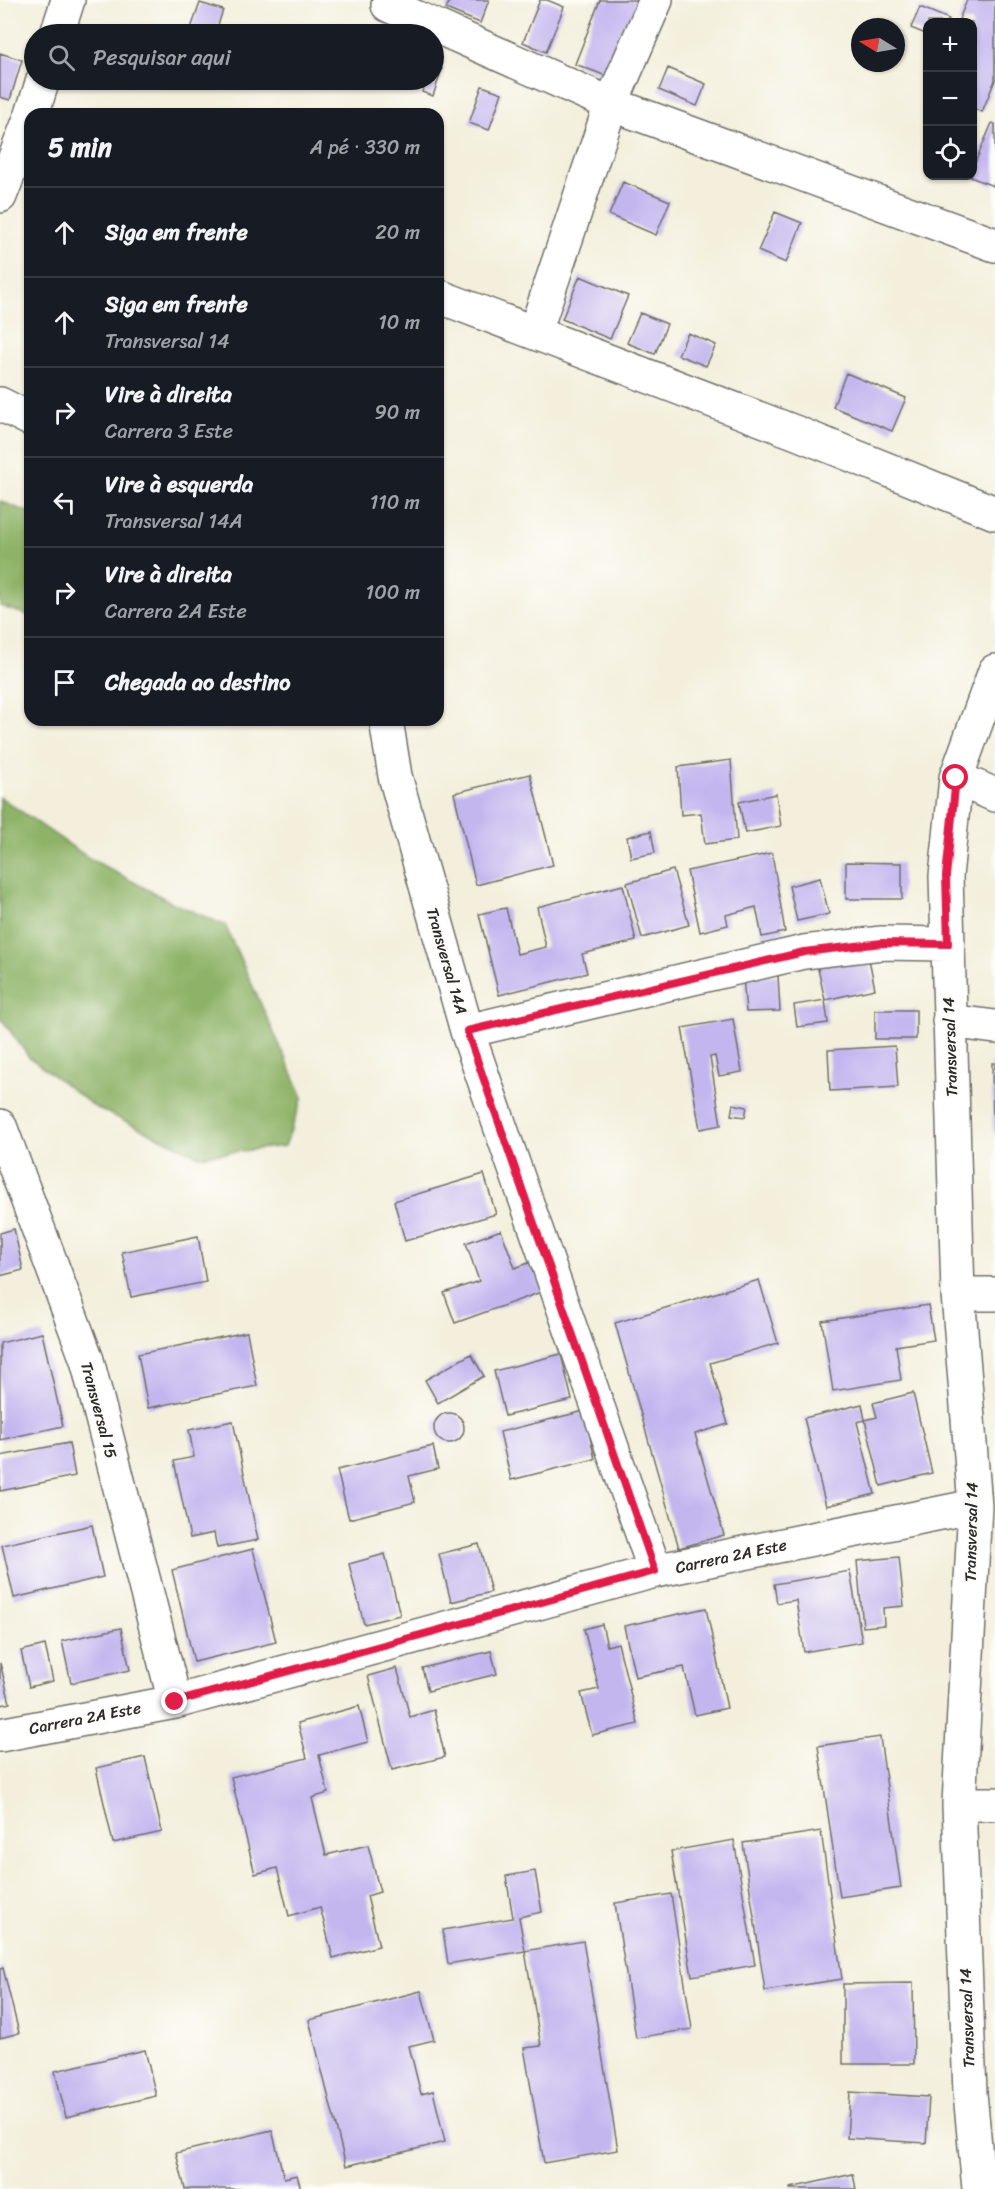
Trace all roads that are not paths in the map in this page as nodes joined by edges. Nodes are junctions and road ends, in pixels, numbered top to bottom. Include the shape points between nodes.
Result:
1 (68, 0) edge
2 (656, 0) edge
3 (388, 5) dead end
4 (60, 24) edge
5 (431, 24) edge
6 (444, 30) edge
7 (39, 90) edge
8 (611, 104) junction
9 (32, 108) edge
10 (23, 130) edge
11 (0, 196) edge
12 (995, 245) edge
13 (444, 298) edge
14 (535, 332) junction
15 (0, 404) edge
16 (24, 416) edge
17 (995, 513) edge
18 (995, 671) edge
19 (387, 726) edge
20 (956, 778) junction
21 (995, 795) edge
22 (948, 944) junction
23 (949, 1021) junction
24 (995, 1028) edge
25 (467, 1031) junction
26 (0, 1126) edge
27 (958, 1294) junction
28 (995, 1294) edge
29 (975, 1506) junction
30 (655, 1571) junction
31 (175, 1702) junction
32 (0, 1734) edge
33 (959, 1804) junction
34 (995, 1804) edge
35 (983, 2093) edge
36 (979, 2189) edge

1 - 4 street
2 - 8 street
3 - 5 street
6 - 8 street
7 - 9 street
8 - 12 street
8 - 14 street
10 - 11 street
13 - 14 street
14 - 17 street
15 - 16 street
18 - 20 street, Transversal 14
19 - 25 street, Transversal 14A via 395,776
20 - 21 street
20 - 22 street, Transversal 14 via 946,876
22 - 23 street, Transversal 14
22 - 25 street via 882,943 804,952
23 - 24 street
23 - 27 street, Transversal 14
25 - 30 street, Transversal 14A
26 - 31 street, Transversal 15 via 87,1360
27 - 28 street
27 - 29 street, Transversal 14
29 - 30 street, Carrera 2A Este
29 - 33 street, Transversal 14
30 - 31 street, Carrera 2A Este
31 - 32 street, Carrera 2A Este
33 - 34 street
33 - 35 street, Transversal 14
35 - 36 street, Transversal 14

